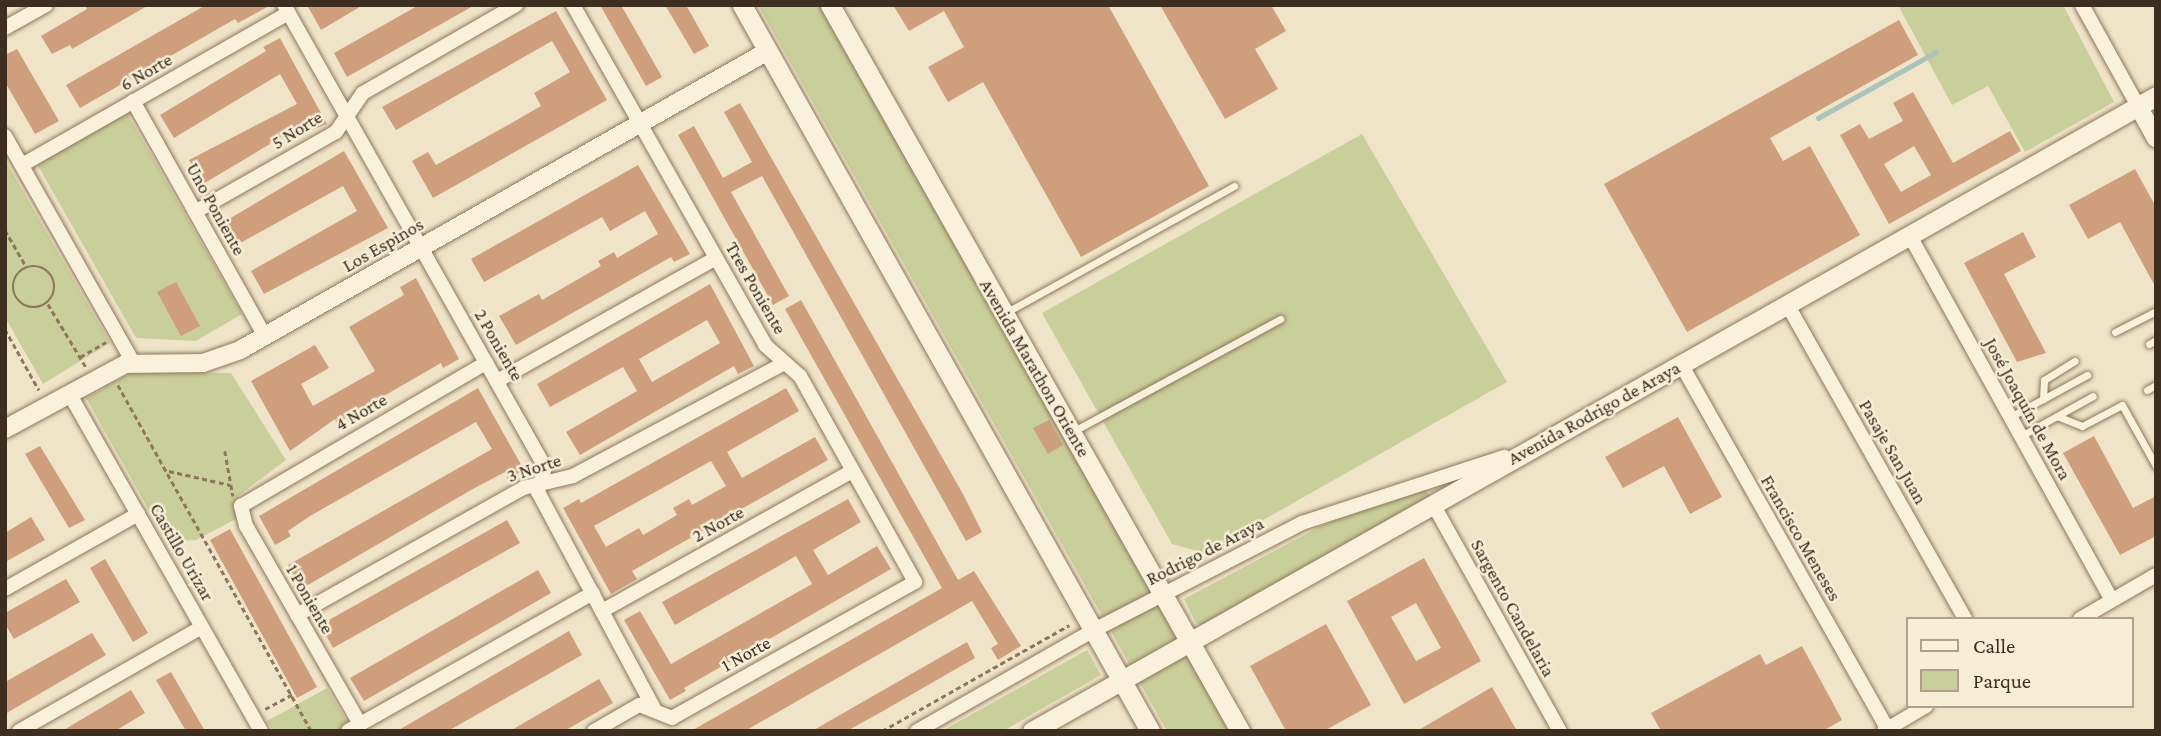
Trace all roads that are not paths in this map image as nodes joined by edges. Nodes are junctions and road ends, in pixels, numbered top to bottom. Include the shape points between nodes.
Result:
1 (46, 5) edge
2 (516, 5) edge
3 (573, 5) edge
4 (742, 5) edge
5 (830, 5) edge
6 (2082, 5) edge
7 (286, 9) edge
8 (5, 28) edge
9 (768, 51) junction
10 (2156, 96) edge
11 (133, 101) junction
12 (2138, 106) junction
13 (346, 116) junction
14 (640, 123) junction
15 (5, 135) edge
16 (2156, 138) edge
17 (22, 165) junction
18 (1234, 186) dead end
19 (195, 212) junction
20 (1910, 236) junction
21 (421, 247) junction
22 (716, 258) junction
23 (1787, 304) junction
24 (2156, 311) edge
25 (1004, 313) junction
26 (1280, 319) dead end
27 (2115, 332) dead end
28 (265, 336) junction
29 (2074, 361) dead end
30 (133, 362) junction
31 (486, 363) junction
32 (785, 363) junction
33 (1681, 364) junction
34 (2087, 375) dead end
35 (497, 381) junction
36 (2156, 384) edge
37 (2147, 390) dead end
38 (69, 393) junction
39 (2093, 396) dead end
40 (2043, 399) junction
41 (2057, 416) junction
42 (2010, 417) junction
43 (5, 429) edge
44 (1072, 432) junction
45 (2021, 436) junction
46 (1529, 450) junction
47 (2156, 466) edge
48 (853, 471) junction
49 (543, 482) junction
50 (1433, 504) junction
51 (242, 506) joint
52 (138, 514) junction
53 (2156, 575) edge
54 (915, 582) joint
55 (5, 589) edge
56 (593, 593) junction
57 (1163, 594) junction
58 (2112, 600) junction
59 (602, 611) junction
60 (297, 615) junction
61 (1964, 617) edge
62 (2083, 617) edge
63 (202, 627) junction
64 (1081, 628) junction
65 (1189, 642) junction
66 (1122, 680) junction
67 (654, 708) junction
68 (1923, 708) edge
69 (354, 727) edge
70 (1886, 730) edge
71 (19, 731) edge
72 (261, 731) edge
73 (594, 731) edge
74 (917, 731) edge
75 (1032, 731) edge
76 (1150, 731) edge
77 (1240, 731) edge
78 (1560, 731) edge

1 - 8 street
2 - 13 street, 5 Norte via 363,93
3 - 14 street, Tres Poniente
4 - 9 main road
5 - 25 main road, Avenida Marathon Oriente
6 - 12 street
7 - 11 street, 6 Norte
7 - 13 street, 2 Poniente
9 - 14 street, Los Espinos
9 - 64 main road
10 - 12 main road, Avenida Rodrigo de Araya
11 - 17 street, 6 Norte
11 - 19 street, Uno Poniente
12 - 16 street
12 - 20 main road, Avenida Rodrigo de Araya
13 - 19 street, 5 Norte via 335,132
13 - 21 street, 2 Poniente
14 - 21 street, Los Espinos
14 - 22 street, Tres Poniente
15 - 17 street
17 - 30 street
18 - 25 lane
19 - 28 street, Uno Poniente
20 - 23 main road, Avenida Rodrigo de Araya
20 - 42 street, José Joaquín de Mora
21 - 28 street, Los Espinos
21 - 31 street, 2 Poniente
22 - 32 street, Tres Poniente via 768,349
22 - 35 street
23 - 33 main road, Avenida Rodrigo de Araya
23 - 61 street, Pasaje San Juan
24 - 27 lane
25 - 44 main road, Avenida Marathon Oriente
26 - 44 lane
28 - 30 street, Los Espinos via 215,361
29 - 40 lane via 2044,380
30 - 38 street, Los Espinos
31 - 35 street, 2 Poniente
31 - 51 street, 4 Norte
32 - 48 street, Tres Poniente via 800,376
32 - 49 street, 3 Norte via 573,476
33 - 46 main road, Avenida Rodrigo de Araya
33 - 70 street, Francisco Meneses
34 - 40 lane
35 - 49 street, 2 Poniente via 545,467
36 - 37 lane
38 - 43 street, Los Espinos
38 - 52 street, Castillo Urizar
39 - 41 lane
40 - 42 lane
41 - 45 lane
41 - 47 lane via 2082,426 2122,405
42 - 45 street, José Joaquín de Mora
44 - 57 main road, Avenida Marathon Oriente
45 - 58 street, José Joaquín de Mora
46 - 50 main road, Avenida Rodrigo de Araya
46 - 57 street, Rodrigo de Araya via 1323,514
48 - 54 street, Tres Poniente
48 - 59 street, 2 Norte
49 - 56 street, 2 Poniente via 538,492
49 - 60 street, 3 Norte via 523,488
50 - 65 main road, Avenida Rodrigo de Araya
50 - 78 street, Sargento Candelaria
51 - 60 street, 1 Poniente via 246,526
52 - 55 street
52 - 63 street, Castillo Urizar
53 - 58 street
54 - 67 street, 1 Norte via 672,718
56 - 59 street, 2 Poniente
56 - 69 street
57 - 64 street, Rodrigo de Araya
57 - 65 main road, Avenida Marathon Oriente
58 - 62 street
59 - 67 street, 2 Poniente
60 - 69 street, 1 Poniente
63 - 71 street
63 - 72 street, Castillo Urizar
64 - 66 main road
64 - 74 street, Rodrigo de Araya
65 - 66 main road, Avenida Rodrigo de Araya
65 - 77 main road, Avenida Marathon Oriente
66 - 75 main road, Avenida Rodrigo de Araya
66 - 76 main road
67 - 73 street, 1 Norte via 639,705
68 - 70 street

